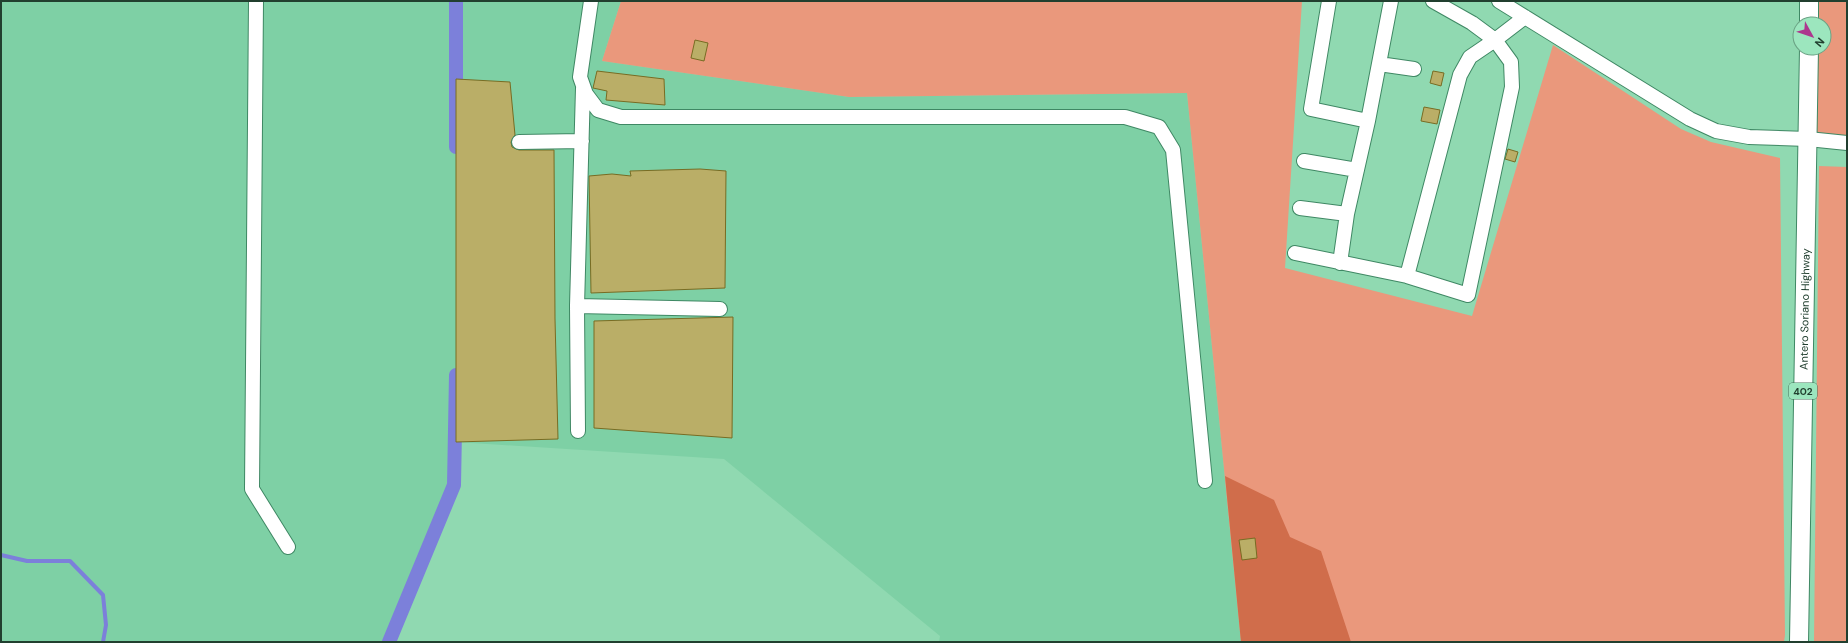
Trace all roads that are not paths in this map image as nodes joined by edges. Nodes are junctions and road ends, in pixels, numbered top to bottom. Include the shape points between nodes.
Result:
1 (256, 1) edge
2 (590, 1) edge
3 (1329, 1) edge
4 (1391, 1) edge
5 (1433, 1) edge
6 (1499, 1) edge
7 (1809, 1) edge
8 (1809, 16) edge
9 (1525, 17) junction
10 (1496, 40) junction
11 (1809, 56) edge
12 (1379, 64) junction
13 (1414, 69) dead end
14 (583, 88) junction
15 (1368, 120) junction
16 (1808, 139) junction
17 (582, 141) junction
18 (519, 142) dead end
19 (1847, 143) edge
20 (1304, 161) dead end
21 (1357, 170) junction
22 (1300, 208) dead end
23 (1348, 214) junction
24 (1295, 254) dead end
25 (1340, 263) junction
26 (1407, 276) junction
27 (577, 306) junction
28 (720, 309) dead end
29 (578, 431) dead end
30 (1205, 481) dead end
31 (288, 547) dead end
32 (1799, 642) edge

1 - 31 street via 252,489
2 - 14 street via 580,77
3 - 15 street via 1311,109
4 - 12 street
5 - 10 street
6 - 9 street
7 - 8 main road
9 - 10 street
9 - 16 street via 1690,119 1716,131 1749,137
10 - 26 street via 1470,57 1460,75
10 - 26 street via 1511,62 1512,87 1468,295
11 - 16 main road, Antero Soriano Highway / 402
12 - 13 street
12 - 15 street
14 - 17 street
14 - 30 street via 598,110 621,117 1125,117 1159,127 1173,150
15 - 21 street
16 - 19 street
16 - 32 main road, Antero Soriano Highway / 402
17 - 18 street
17 - 27 street
20 - 21 street
21 - 23 street
22 - 23 street
23 - 25 street
24 - 25 street
25 - 26 street
27 - 28 street
27 - 29 street

